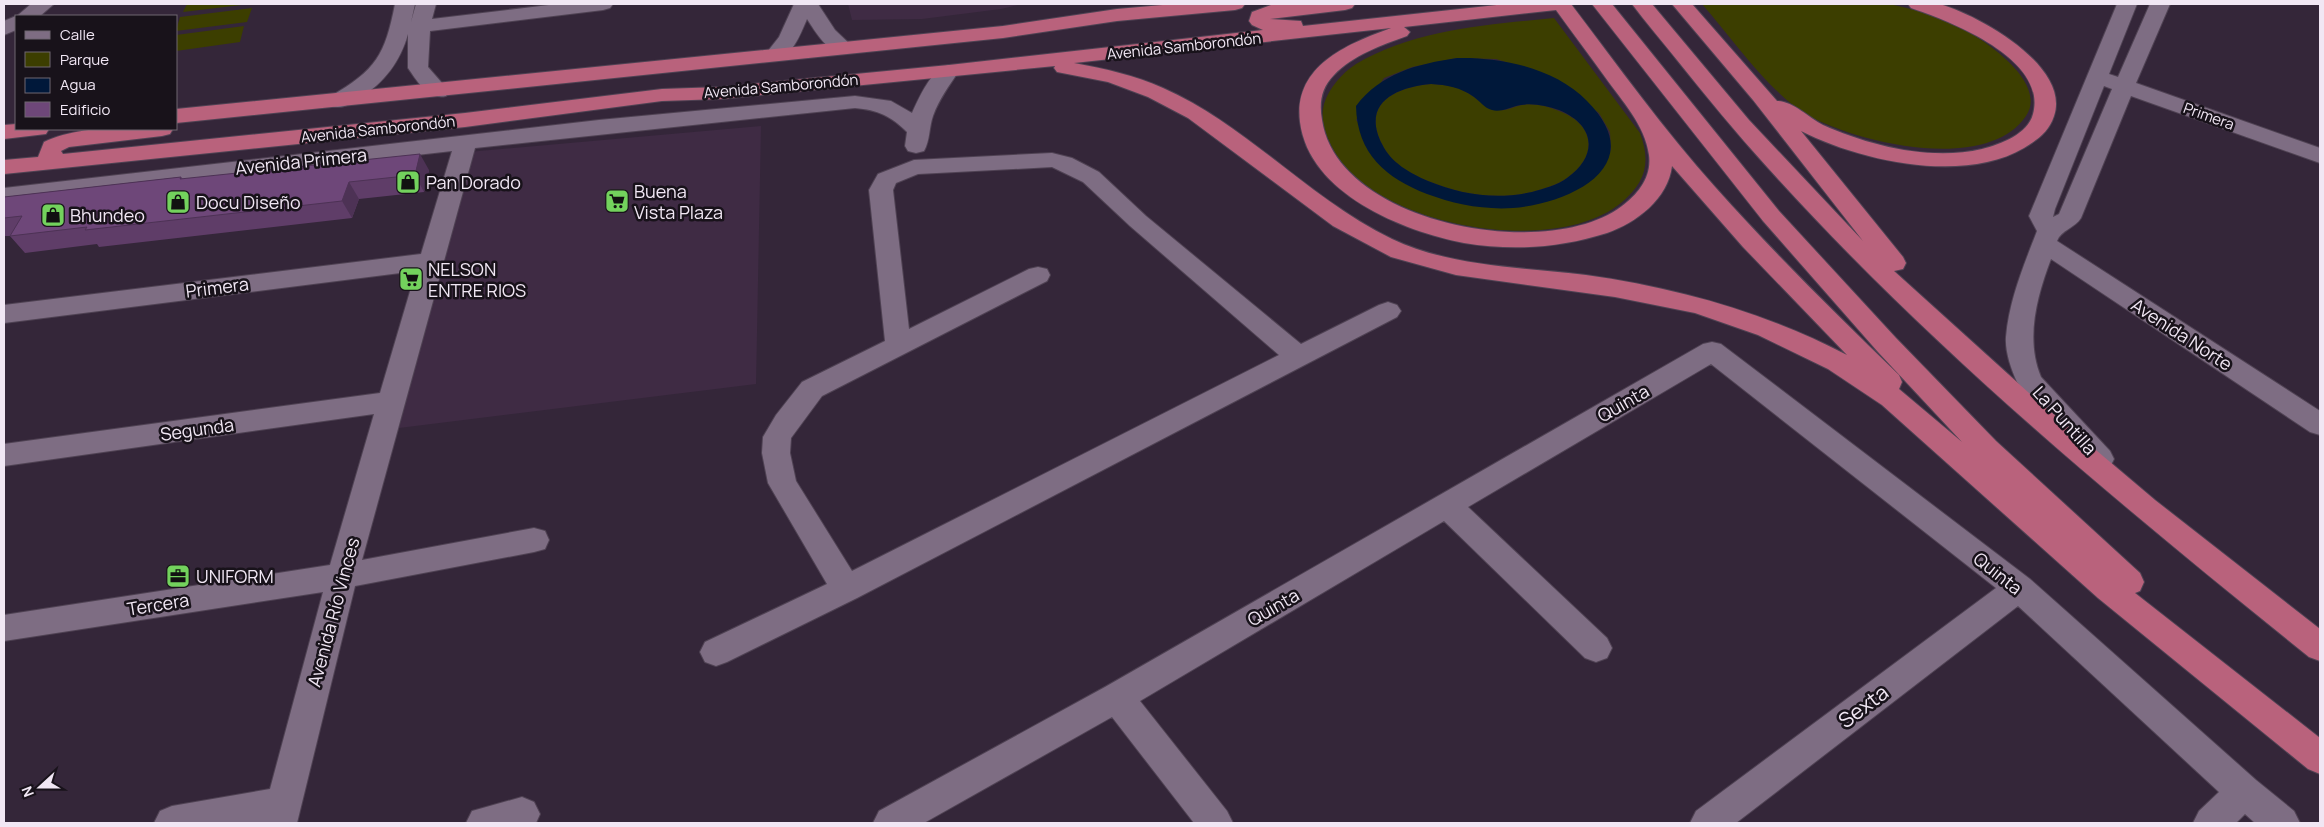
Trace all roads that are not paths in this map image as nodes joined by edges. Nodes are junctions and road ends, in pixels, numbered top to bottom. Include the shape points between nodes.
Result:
1 (44, 4) edge
2 (405, 4) edge
3 (426, 4) edge
4 (603, 4) edge
5 (804, 4) edge
6 (808, 4) edge
7 (1235, 4) edge
8 (1345, 4) edge
9 (1560, 4) edge
10 (1602, 4) edge
11 (1642, 4) edge
12 (1682, 4) edge
13 (1918, 4) edge
14 (2127, 4) edge
15 (2160, 4) edge
16 (1047, 7) dead end
17 (1483, 12) junction
18 (28, 15) edge
19 (1407, 19) junction
20 (15, 23) edge
21 (410, 28) junction
22 (4, 29) edge
23 (1003, 32) junction
24 (953, 37) junction
25 (844, 48) junction
26 (774, 56) junction
27 (1044, 60) junction
28 (961, 69) junction
29 (2098, 76) junction
30 (2124, 86) junction
31 (438, 91) junction
32 (1761, 95) junction
33 (339, 101) junction
34 (297, 105) junction
35 (178, 116) edge
36 (1647, 118) junction
37 (178, 127) edge
38 (30, 130) edge
39 (153, 130) edge
40 (917, 130) junction
41 (4, 133) edge
42 (465, 143) junction
43 (4, 151) edge
44 (2320, 156) edge
45 (60, 162) junction
46 (914, 167) junction
47 (4, 168) edge
48 (4, 195) edge
49 (2046, 237) junction
50 (430, 261) junction
51 (1038, 275) dead end
52 (1388, 311) dead end
53 (4, 314) edge
54 (898, 345) junction
55 (1297, 356) junction
56 (390, 402) junction
57 (2028, 408) junction
58 (2320, 425) edge
59 (4, 455) edge
60 (1984, 476) junction
61 (1446, 506) junction
62 (2145, 508) junction
63 (534, 540) dead end
64 (342, 576) junction
65 (2019, 588) junction
66 (846, 589) junction
67 (4, 628) edge
68 (2320, 647) edge
69 (1596, 648) dead end
70 (716, 652) dead end
71 (1117, 697) junction
72 (2320, 749) edge
73 (2320, 758) edge
74 (2244, 792) junction
75 (282, 813) edge
76 (522, 814) dead end
77 (172, 823) edge
78 (484, 823) edge
79 (891, 823) edge
80 (1215, 823) edge
81 (1708, 823) edge
82 (2211, 823) edge
83 (2282, 823) edge

1 - 18 street
2 - 21 street
3 - 21 street
4 - 21 street
5 - 26 street via 788,39
6 - 25 street via 827,34
7 - 23 highway, Avenida Samborondón via 1117,15
8 - 19 highway via 1271,11 1259,16 1259,21 1276,27
9 - 17 highway, Avenida Samborondón
9 - 36 highway
10 - 72 highway via 1771,216 1986,449 2223,667
11 - 57 highway via 1741,125 1816,207 1895,286
12 - 32 highway
13 - 32 highway via 1946,13 1992,36 2027,64 2046,102 2045,115 2029,136 1982,156 1906,156 1858,146 1821,132
14 - 29 street
15 - 30 street
16 - 24 highway
17 - 19 highway, Avenida Samborondón
17 - 36 highway via 1405,30 1365,45 1346,55 1320,80 1312,92 1310,103 1313,136 1338,174 1360,192 1385,208 1416,221 1478,237 1538,240 1589,232 1630,212 1654,186 1661,157
19 - 27 highway, Avenida Samborondón via 1315,32
20 - 22 street
21 - 31 street via 418,68
21 - 33 street via 382,69
23 - 24 highway, Avenida Samborondón
23 - 27 highway via 1213,17 1224,20 1228,25 1228,29 1220,33 1122,44
24 - 25 highway, Avenida Samborondón
25 - 26 highway, Avenida Samborondón
26 - 31 highway, Avenida Samborondón
27 - 28 highway, Avenida Samborondón
28 - 40 street via 932,92
28 - 45 highway, Avenida Samborondón via 720,93 662,95 465,120
28 - 60 highway via 1031,66 1075,69 1150,88 1190,109 1354,228 1416,257 1458,266 1637,290 1748,321 1842,365 1885,393
29 - 30 street, Primera
29 - 49 street via 2041,216
30 - 44 street, Primera
30 - 49 street via 2069,218
31 - 33 highway, Avenida Samborondón
32 - 57 highway via 1884,253
33 - 34 highway, Avenida Samborondón
34 - 35 highway, Avenida Samborondón
34 - 37 highway via 254,119
36 - 60 highway via 1707,193 1811,304
38 - 41 highway
39 - 45 highway via 63,140 52,147 48,155
40 - 42 street, Avenida Primera via 888,106 856,102
40 - 46 street
41 - 43 highway via 15,137 15,141
42 - 48 street, Avenida Primera
42 - 50 street, Avenida Río Vinces
45 - 47 highway, Avenida Samborondón
46 - 54 street via 886,179 881,190
46 - 55 street via 1052,160 1074,167 1092,177 1138,221
49 - 58 street, Avenida Norte
49 - 62 street, La Puntilla via 2029,284 2019,339 2025,370 2042,397
50 - 53 street, Primera
50 - 56 street, Avenida Río Vinces
51 - 54 street
52 - 55 street
54 - 66 street via 812,389 778,437 776,453 782,483
55 - 66 street
56 - 59 street, Segunda
56 - 64 street, Avenida Río Vinces
57 - 62 highway
60 - 73 highway via 2160,632
61 - 65 street, Quinta via 1712,351
61 - 69 street
61 - 71 street, Quinta
62 - 68 highway
63 - 64 street, Tercera
64 - 67 street, Tercera
64 - 75 street, Avenida Río Vinces
65 - 74 street, Quinta
65 - 81 street, Sexta
66 - 70 street
71 - 79 street, Quinta
71 - 80 street
74 - 82 street
74 - 83 street, Quinta
75 - 77 street
76 - 78 street

